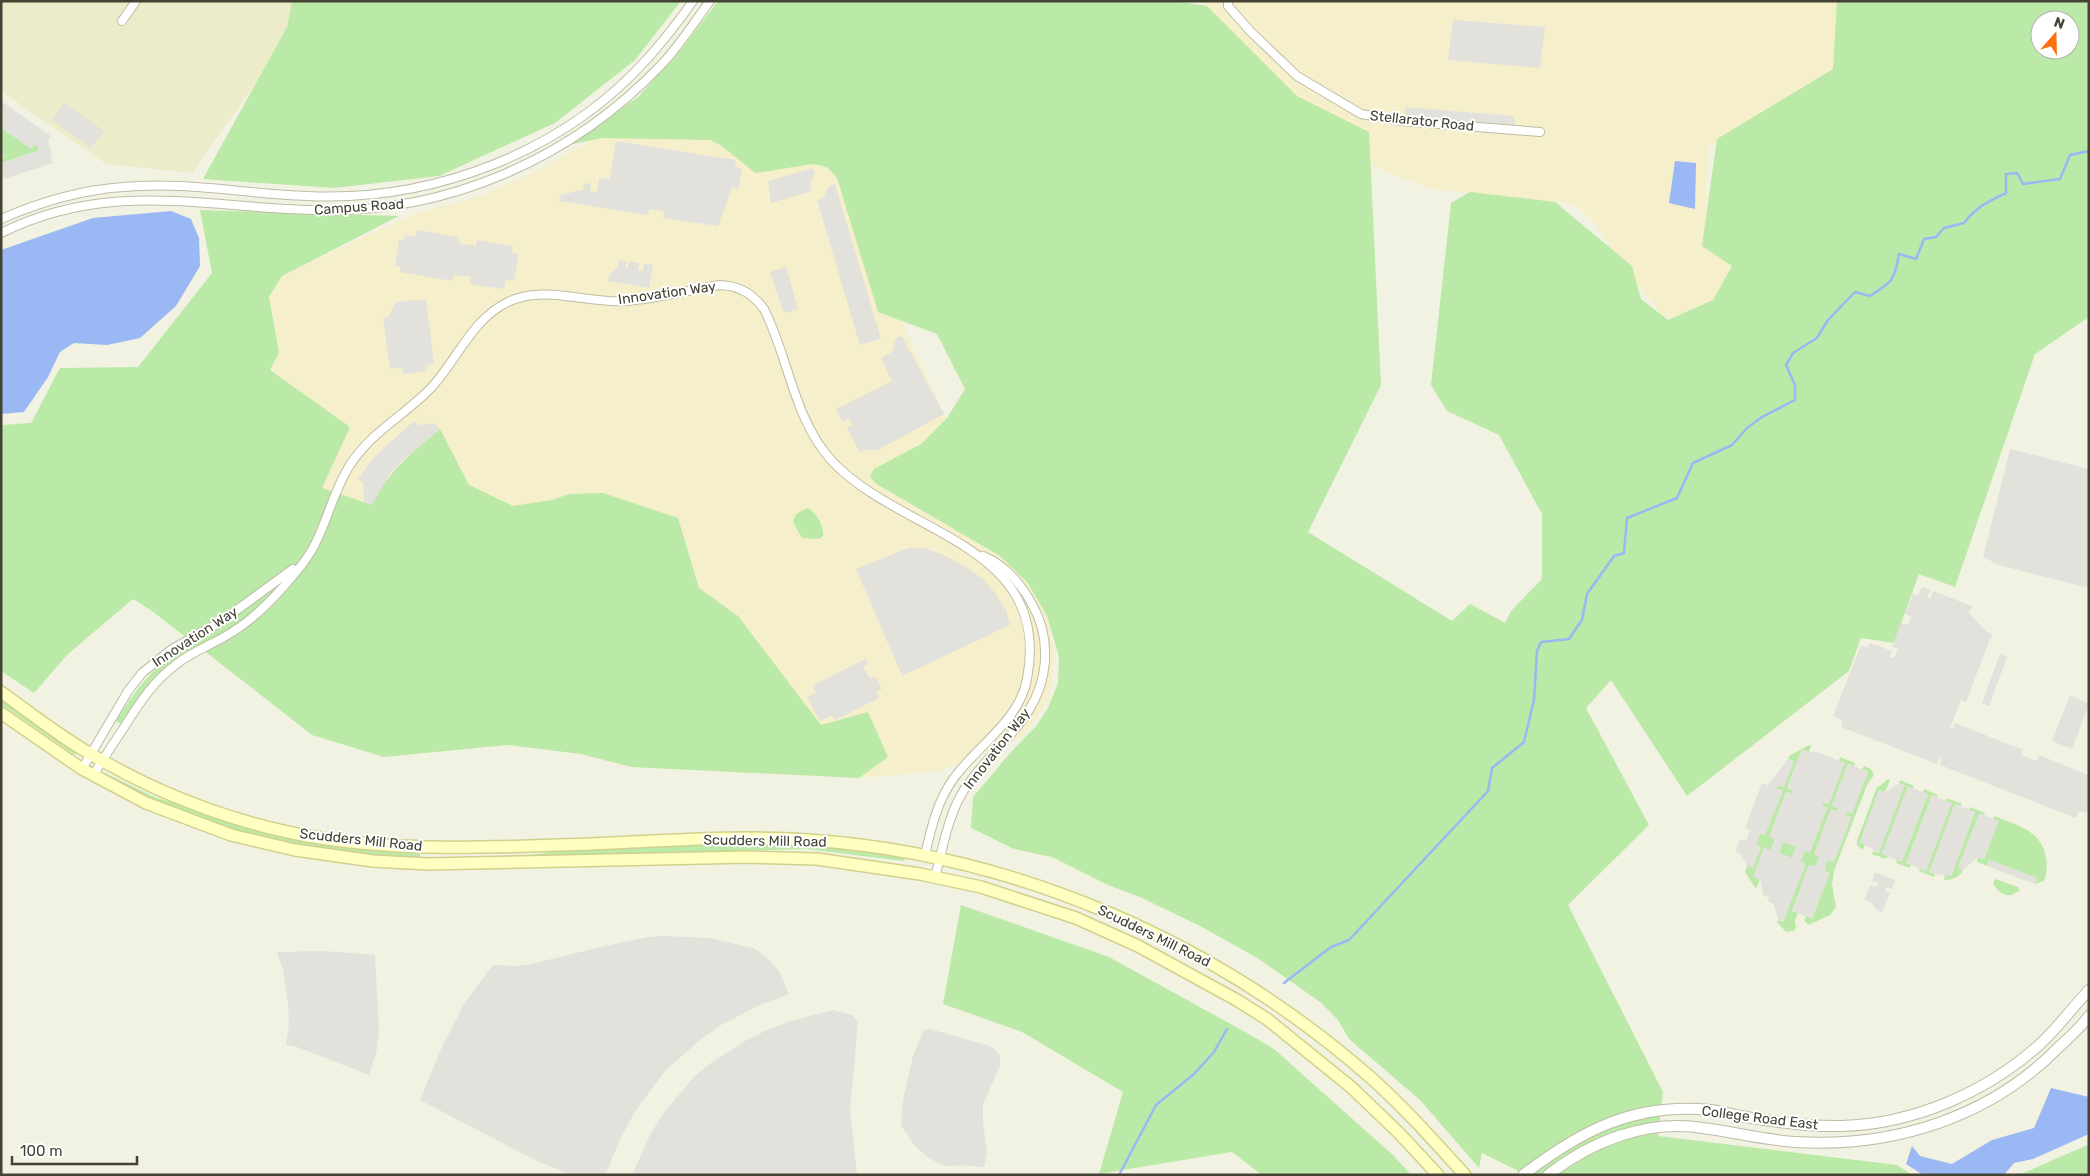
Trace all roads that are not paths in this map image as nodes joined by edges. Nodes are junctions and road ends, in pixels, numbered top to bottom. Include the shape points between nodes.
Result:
1 (136, 1) edge
2 (694, 1) edge
3 (710, 1) edge
4 (1228, 1) edge
5 (122, 21) dead end
6 (1540, 132) dead end
7 (1, 219) edge
8 (1, 234) edge
9 (970, 550) junction
10 (302, 562) junction
11 (233, 613) junction
12 (242, 626) junction
13 (1, 692) edge
14 (1, 713) edge
15 (90, 754) junction
16 (102, 761) junction
17 (82, 769) junction
18 (93, 776) junction
19 (925, 856) junction
20 (940, 859) junction
21 (935, 877) junction
22 (2089, 990) edge
23 (2089, 1016) edge
24 (1438, 1175) edge
25 (1465, 1175) edge
26 (1523, 1175) edge
27 (1548, 1175) edge

1 - 5 street
2 - 7 street, Campus Road via 647,59 612,93 576,120 538,144 494,165 451,180 412,190 340,197 161,186 124,187 51,200
3 - 8 street, Campus Road via 662,64 605,115 538,159 464,190 408,204 353,210 170,200 115,201 60,211
4 - 6 street, Stellarator Road via 1228,6 1251,32 1297,76 1361,114 1402,121
9 - 10 street, Innovation Way via 856,484 830,459 800,410 764,308 757,299 738,287 720,285 628,301 527,295 494,310 477,326 429,389 372,437 359,453 340,482 317,540
9 - 19 street, Innovation Way via 1008,583 1025,613 1030,640 1028,676 1011,714 945,792 936,812
9 - 20 street, Innovation Way via 992,559 1026,592 1041,624 1044,670 1026,717 970,782 956,804
10 - 11 street, Innovation Way
10 - 12 street, Innovation Way via 285,585
11 - 12 street
11 - 15 street, Innovation Way via 172,649 142,674
12 - 16 street, Innovation Way via 193,653 163,675 148,690
13 - 15 main road, Scudders Mill Road
14 - 17 main road, Scudders Mill Road
15 - 16 main road, Scudders Mill Road
15 - 17 street, Innovation Way
16 - 18 street, Innovation Way
16 - 19 main road, Scudders Mill Road via 133,778 196,804 259,824 321,838 387,845 492,847 774,838 851,844
17 - 18 main road, Scudders Mill Road
18 - 21 main road, Scudders Mill Road via 146,803 231,835 352,859 444,864 748,857 817,859
19 - 20 main road, Scudders Mill Road
20 - 21 street, Innovation Way
20 - 25 main road, Scudders Mill Road via 1064,894 1130,922 1223,970 1285,1010 1352,1062 1400,1105
21 - 24 main road, Scudders Mill Road via 981,887 1076,918 1138,946 1235,999 1267,1019 1351,1087
22 - 26 street, College Road East via 2039,1045 2015,1065 1983,1085 1920,1113 1881,1122 1808,1126 1710,1110 1656,1109 1605,1123 1554,1151
23 - 27 street, College Road East via 2043,1064 2012,1088 1956,1118 1923,1129 1883,1138 1823,1143 1666,1125 1601,1142

